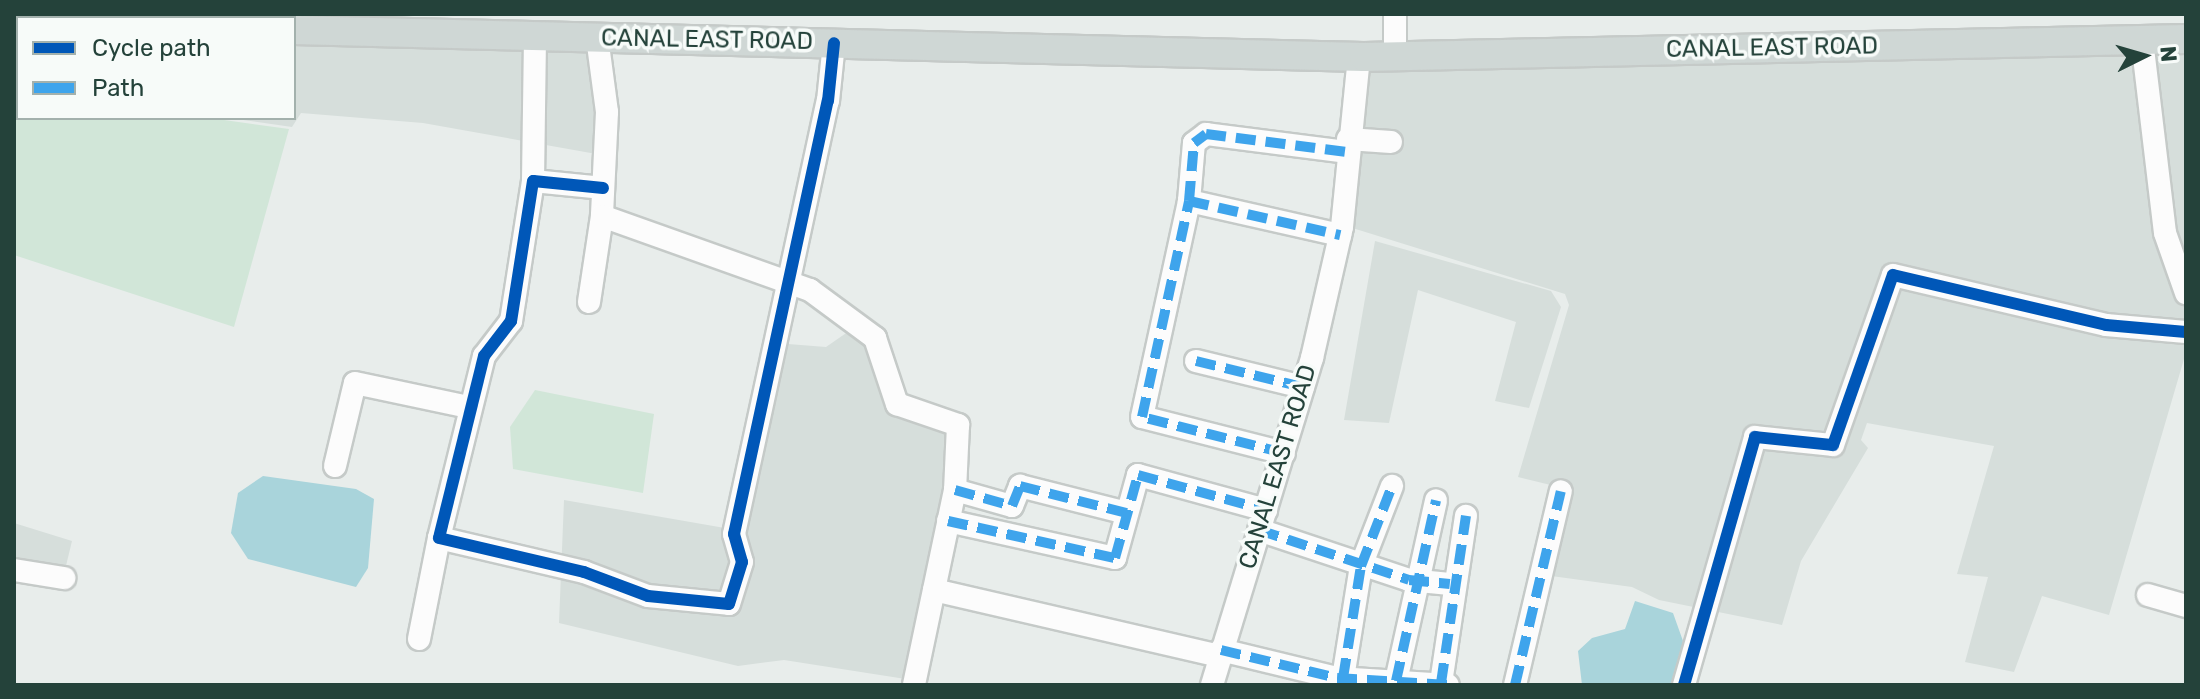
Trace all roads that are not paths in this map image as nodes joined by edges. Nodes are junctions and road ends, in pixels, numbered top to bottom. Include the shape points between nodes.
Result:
1 (296, 30) edge
2 (1395, 35) edge
3 (535, 36) junction
4 (597, 37) junction
5 (2186, 39) edge
6 (2142, 40) junction
7 (834, 43) junction
8 (1359, 57) junction
9 (1391, 142) dead end
10 (1347, 145) junction
11 (533, 181) junction
12 (603, 188) junction
13 (1189, 201) junction
14 (602, 216) junction
15 (1340, 235) junction
16 (787, 281) junction
17 (2186, 293) edge
18 (589, 302) dead end
19 (2186, 332) edge
20 (1196, 361) dead end
21 (1303, 387) junction
22 (469, 407) junction
23 (1284, 453) junction
24 (335, 466) dead end
25 (1392, 486) dead end
26 (955, 490) junction
27 (1561, 491) dead end
28 (1436, 500) dead end
29 (1127, 513) junction
30 (1466, 516) dead end
31 (1262, 520) junction
32 (948, 521) junction
33 (439, 538) junction
34 (1361, 566) junction
35 (14, 570) edge
36 (64, 578) dead end
37 (1419, 579) junction
38 (1450, 584) junction
39 (934, 590) junction
40 (2148, 595) dead end
41 (2186, 606) edge
42 (419, 639) dead end
43 (1220, 653) junction
44 (1343, 678) junction
45 (1396, 681) junction
46 (1444, 684) edge
47 (914, 685) edge
48 (1212, 685) edge
49 (1515, 685) edge
50 (1684, 685) edge

1 - 3 main road, CANAL EAST ROAD
2 - 6 main road, CANAL EAST ROAD
2 - 8 main road, CANAL EAST ROAD
3 - 4 main road, CANAL EAST ROAD
3 - 11 street
4 - 7 main road, CANAL EAST ROAD
4 - 12 street via 607,112
5 - 6 main road, CANAL EAST ROAD
6 - 17 street via 2165,233
7 - 8 main road, CANAL EAST ROAD
7 - 16 street
8 - 10 street, CANAL EAST ROAD
9 - 10 street
10 - 13 street via 1206,134 1194,143
10 - 15 street, CANAL EAST ROAD
11 - 12 street
11 - 22 street via 511,321 484,356
12 - 14 street
13 - 15 street
13 - 23 street via 1142,417
14 - 16 street
14 - 18 street
15 - 21 street, CANAL EAST ROAD
16 - 26 street via 875,338 897,404 958,425
16 - 33 street via 734,534 742,562 729,604 648,596 584,572
19 - 50 street via 2106,325 1893,275 1833,445 1755,437
20 - 21 street
21 - 23 street, CANAL EAST ROAD
22 - 24 street via 355,383
22 - 33 street
23 - 31 street, CANAL EAST ROAD
25 - 34 street
26 - 29 street via 1012,506 1020,486
26 - 32 street
27 - 49 street
28 - 37 street
29 - 31 street via 1138,475
29 - 32 street via 1115,558
30 - 38 street
31 - 34 street
31 - 43 street, CANAL EAST ROAD
32 - 39 street
33 - 42 street
34 - 37 street
34 - 44 street
35 - 36 street
37 - 38 street
37 - 45 street
38 - 46 street
39 - 43 street
39 - 47 street
40 - 41 street
43 - 44 street
43 - 48 street, CANAL EAST ROAD
44 - 45 street
45 - 46 street

